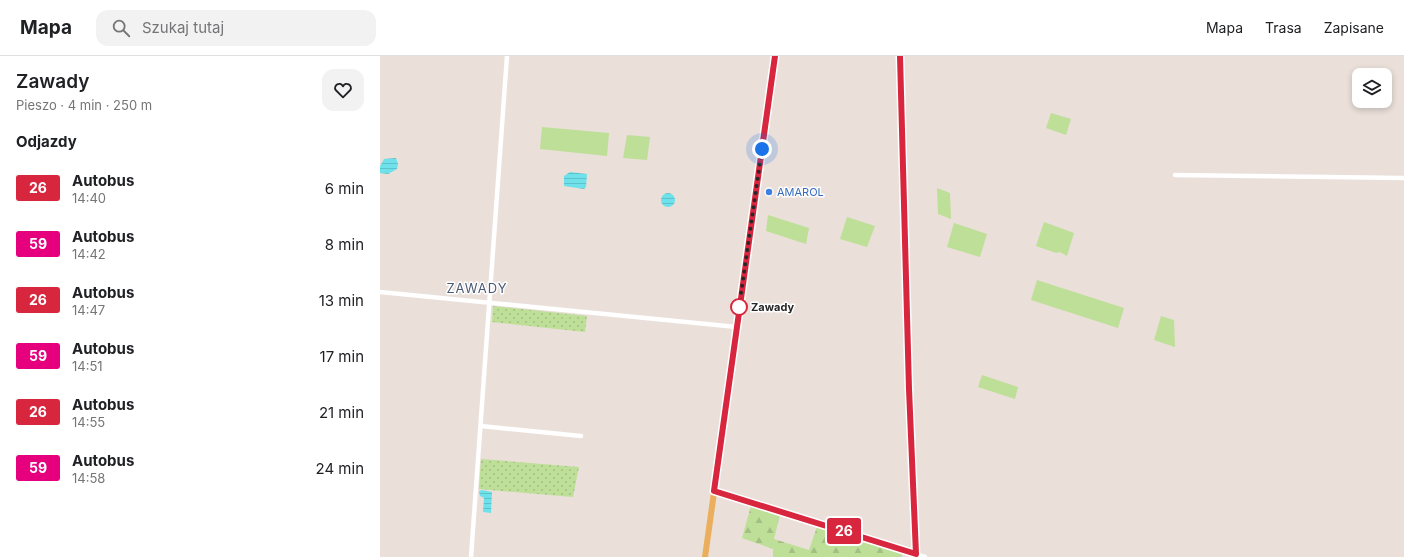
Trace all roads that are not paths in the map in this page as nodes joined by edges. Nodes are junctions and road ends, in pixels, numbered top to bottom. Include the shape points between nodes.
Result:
1 (507, 56) edge
2 (775, 56) edge
3 (900, 56) edge
4 (1175, 175) dead end
5 (1404, 178) edge
6 (380, 292) edge
7 (488, 303) junction
8 (737, 327) junction
9 (480, 426) junction
10 (581, 436) dead end
11 (714, 491) junction
12 (916, 556) edge
13 (471, 557) edge
14 (704, 557) edge
15 (924, 557) edge

1 - 7 street
2 - 8 main road
3 - 12 street
4 - 5 street
6 - 7 street
7 - 8 street
7 - 9 street
8 - 11 main road
9 - 10 street
9 - 13 street
11 - 12 street
11 - 14 main road
12 - 15 street

